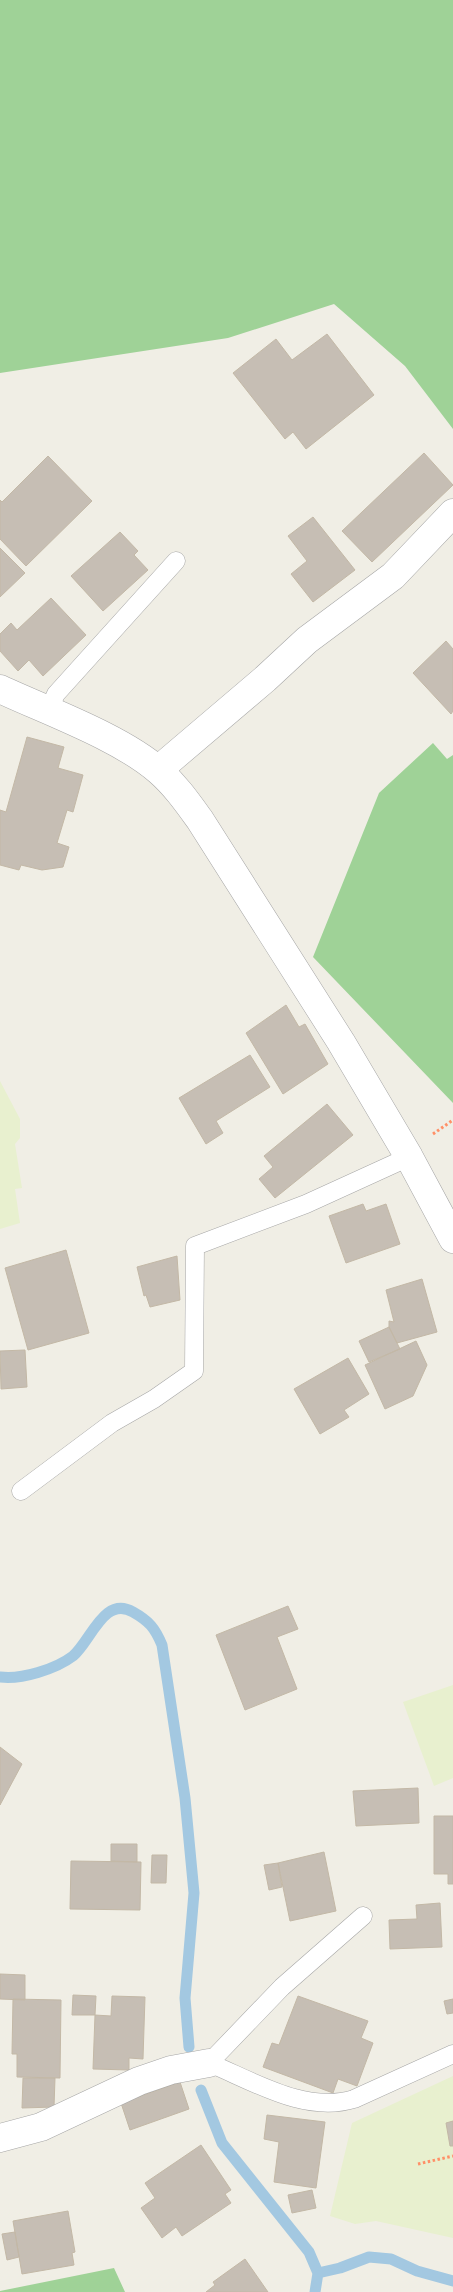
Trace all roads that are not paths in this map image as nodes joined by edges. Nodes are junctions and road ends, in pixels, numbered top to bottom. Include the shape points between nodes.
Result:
1 (453, 513) edge
2 (176, 561) dead end
3 (0, 689) edge
4 (48, 711) junction
5 (158, 770) junction
6 (409, 1157) junction
7 (453, 1239) edge
8 (21, 1491) dead end
9 (363, 1916) dead end
10 (453, 2054) edge
11 (209, 2063) junction
12 (0, 2138) edge

1 - 5 street via 393,576 307,640
2 - 4 lane via 56,694
3 - 4 street
4 - 5 street via 114,742
5 - 6 street via 177,788 200,820 341,1042
6 - 7 street
6 - 8 lane via 306,1204 195,1246 194,1371 112,1423
9 - 11 lane via 282,1987
10 - 11 lane via 338,2104 295,2098
11 - 12 street via 171,2070 139,2081 41,2128

